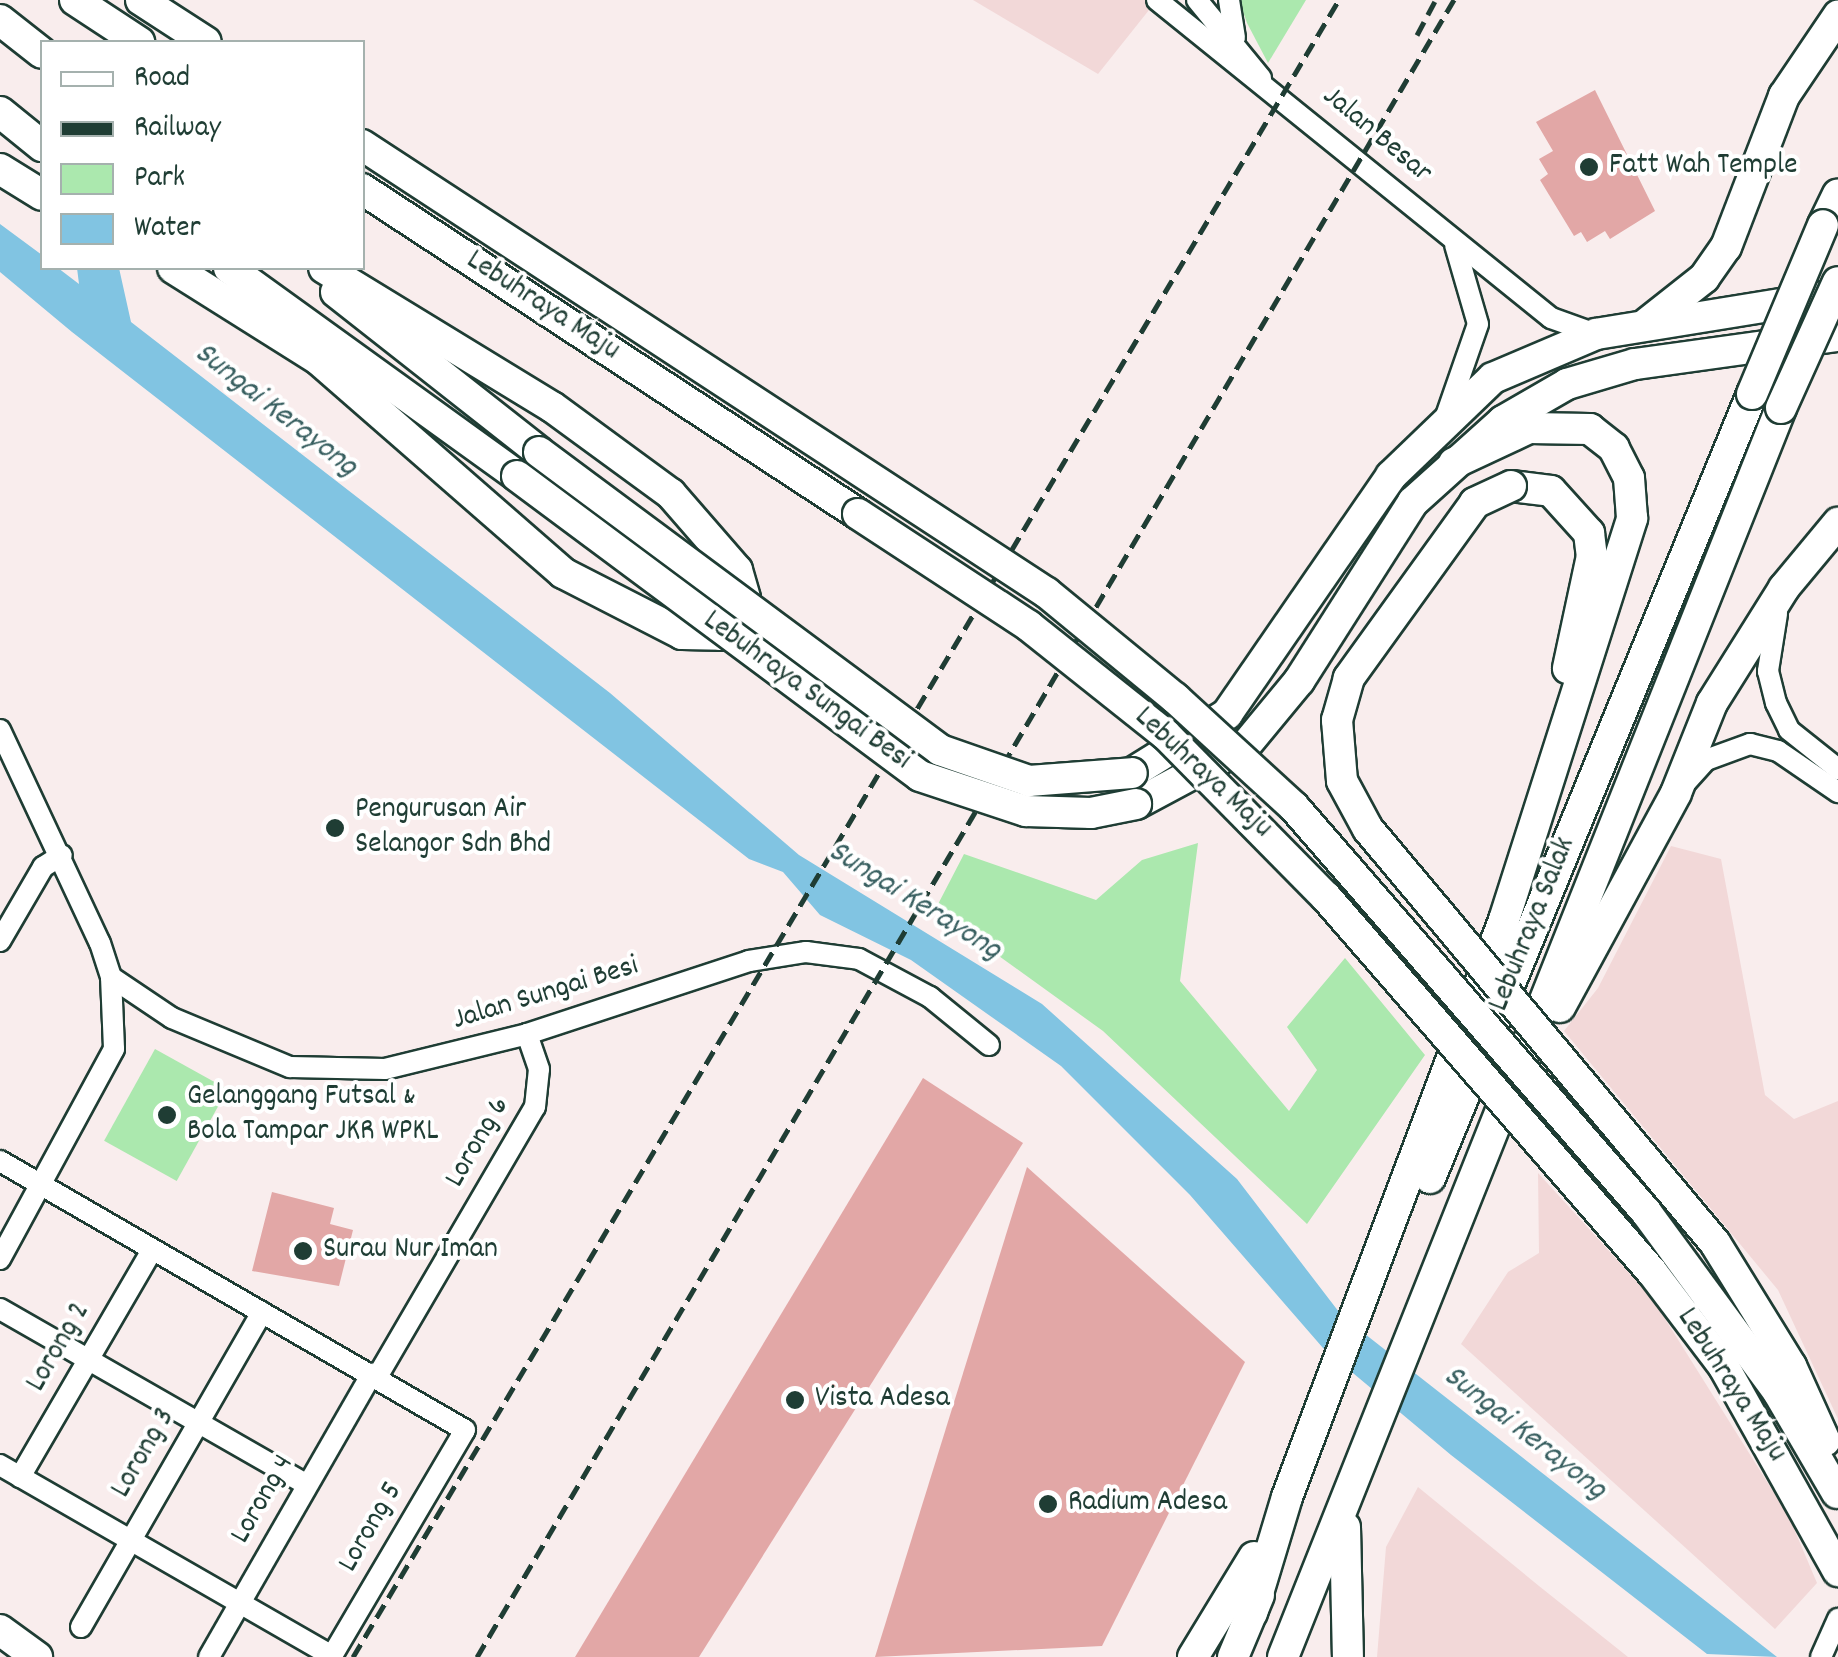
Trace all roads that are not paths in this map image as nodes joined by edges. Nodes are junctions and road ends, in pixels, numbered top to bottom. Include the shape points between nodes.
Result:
1 (75, 0) edge
2 (141, 0) edge
3 (1229, 0) edge
4 (1202, 2) edge
5 (1165, 3) edge
6 (1838, 16) edge
7 (0, 20) edge
8 (1192, 27) junction
9 (136, 40) edge
10 (203, 40) edge
11 (1235, 40) junction
12 (40, 51) edge
13 (1262, 80) junction
14 (365, 147) edge
15 (0, 169) edge
16 (365, 191) edge
17 (40, 193) edge
18 (1838, 194) edge
19 (1452, 238) junction
20 (176, 270) edge
21 (232, 270) edge
22 (310, 270) edge
23 (327, 270) edge
24 (1838, 282) edge
25 (1838, 295) edge
26 (1645, 325) junction
27 (1596, 334) junction
28 (1838, 336) edge
29 (1444, 419) junction
30 (1454, 463) junction
31 (1838, 523) edge
32 (1784, 588) junction
33 (0, 730) edge
34 (1558, 750) junction
35 (1838, 768) edge
36 (1838, 792) edge
37 (1676, 793) junction
38 (62, 854) junction
39 (0, 942) edge
40 (111, 977) junction
41 (1512, 981) junction
42 (528, 1034) junction
43 (989, 1045) dead end
44 (1529, 1050) junction
45 (1451, 1067) junction
46 (0, 1161) edge
47 (45, 1184) junction
48 (152, 1250) junction
49 (0, 1258) edge
50 (0, 1308) edge
51 (262, 1312) junction
52 (88, 1360) junction
53 (374, 1376) junction
54 (197, 1424) junction
55 (0, 1465) edge
56 (20, 1477) junction
57 (306, 1485) junction
58 (1837, 1495) edge
59 (1286, 1497) junction
60 (1346, 1504) junction
61 (131, 1538) junction
62 (1838, 1571) edge
63 (241, 1600) junction
64 (1252, 1613) junction
65 (1838, 1619) edge
66 (81, 1627) dead end
67 (0, 1630) edge
68 (332, 1656) edge
69 (37, 1657) edge
70 (209, 1657) edge
71 (1193, 1657) edge
72 (1233, 1657) edge
73 (1283, 1657) edge
74 (1348, 1657) edge
75 (1821, 1657) edge

1 - 9 highway
2 - 10 highway
3 - 11 street
4 - 8 street
4 - 11 street, Jalan Besar
5 - 8 street, Jalan Besar
6 - 26 highway via 1784,96 1726,247 1704,278
7 - 12 highway
8 - 13 street, Jalan Besar
11 - 13 street, Jalan Besar
13 - 19 street, Jalan Besar
14 - 58 highway, Lebuhraya Maju, bridge via 1048,593 1294,807 1646,1212 1757,1362
15 - 17 highway
16 - 62 highway, Lebuhraya Maju, bridge via 1029,626 1164,734 1326,897 1569,1168 1724,1367
18 - 41 highway, Lebuhraya Salak, bridge
19 - 27 street, Jalan Besar via 1551,318
19 - 29 street via 1478,324
20 - 23 highway via 320,360 564,573 652,624 706,636 734,626 745,598 737,570 671,494 552,407
21 - 30 highway, Lebuhraya Sungai Besi, bridge via 920,776 1026,811 1091,813 1136,804 1246,745 1299,681 1379,547
22 - 29 highway, Lebuhraya Sungai Besi, bridge via 539,452 940,750 1029,781 1132,772 1228,714 1349,533
24 - 44 highway, Lebuhraya Salak, bridge
25 - 26 highway, Lebuhraya Sungai Besi
26 - 27 highway, Lebuhraya Sungai Besi
27 - 29 highway, Lebuhraya Sungai Besi via 1493,378
28 - 30 highway, Lebuhraya Sungai Besi via 1635,364 1568,384 1503,422
30 - 34 highway via 1528,428 1562,423 1590,429 1614,448 1629,478 1624,556
31 - 32 highway
32 - 35 street via 1769,642 1776,702 1790,730
32 - 37 highway via 1712,704
33 - 38 street
34 - 45 highway
34 - 58 highway, bridge via 1592,556 1589,533 1550,491 1512,486 1475,503 1349,678 1337,720 1342,781 1368,829 1714,1243 1791,1366 1823,1433
36 - 37 street via 1778,751 1750,744 1706,760
37 - 44 highway via 1574,986
38 - 39 street via 43,867
38 - 40 street
40 - 42 street, Jalan Sungai Besi via 172,1018 290,1067 385,1069
40 - 47 street via 114,1049
41 - 45 highway
41 - 64 highway, Lebuhraya Salak
42 - 43 street, Jalan Sungai Besi via 748,960 806,952 859,959 930,996
42 - 53 street, Lorong 6 via 539,1069 535,1107
44 - 60 highway, Lebuhraya Salak
45 - 59 highway
46 - 47 street
47 - 48 street
47 - 49 street
48 - 51 street
48 - 52 street, Lorong 2
50 - 52 street
51 - 53 street
51 - 54 street, Lorong 3
52 - 54 street
52 - 56 street, Lorong 2
53 - 57 street, Lorong 4
53 - 68 street, Lorong 5 via 464,1430
54 - 57 street
54 - 61 street, Lorong 3
55 - 56 street
56 - 61 street
57 - 63 street, Lorong 4
59 - 64 highway
59 - 71 highway
60 - 73 highway, Lebuhraya Salak
60 - 74 highway
61 - 63 street
61 - 66 street, Lorong 3
63 - 68 street
63 - 70 street, Lorong 4
64 - 72 highway, Lebuhraya Salak
65 - 75 street
67 - 69 highway

